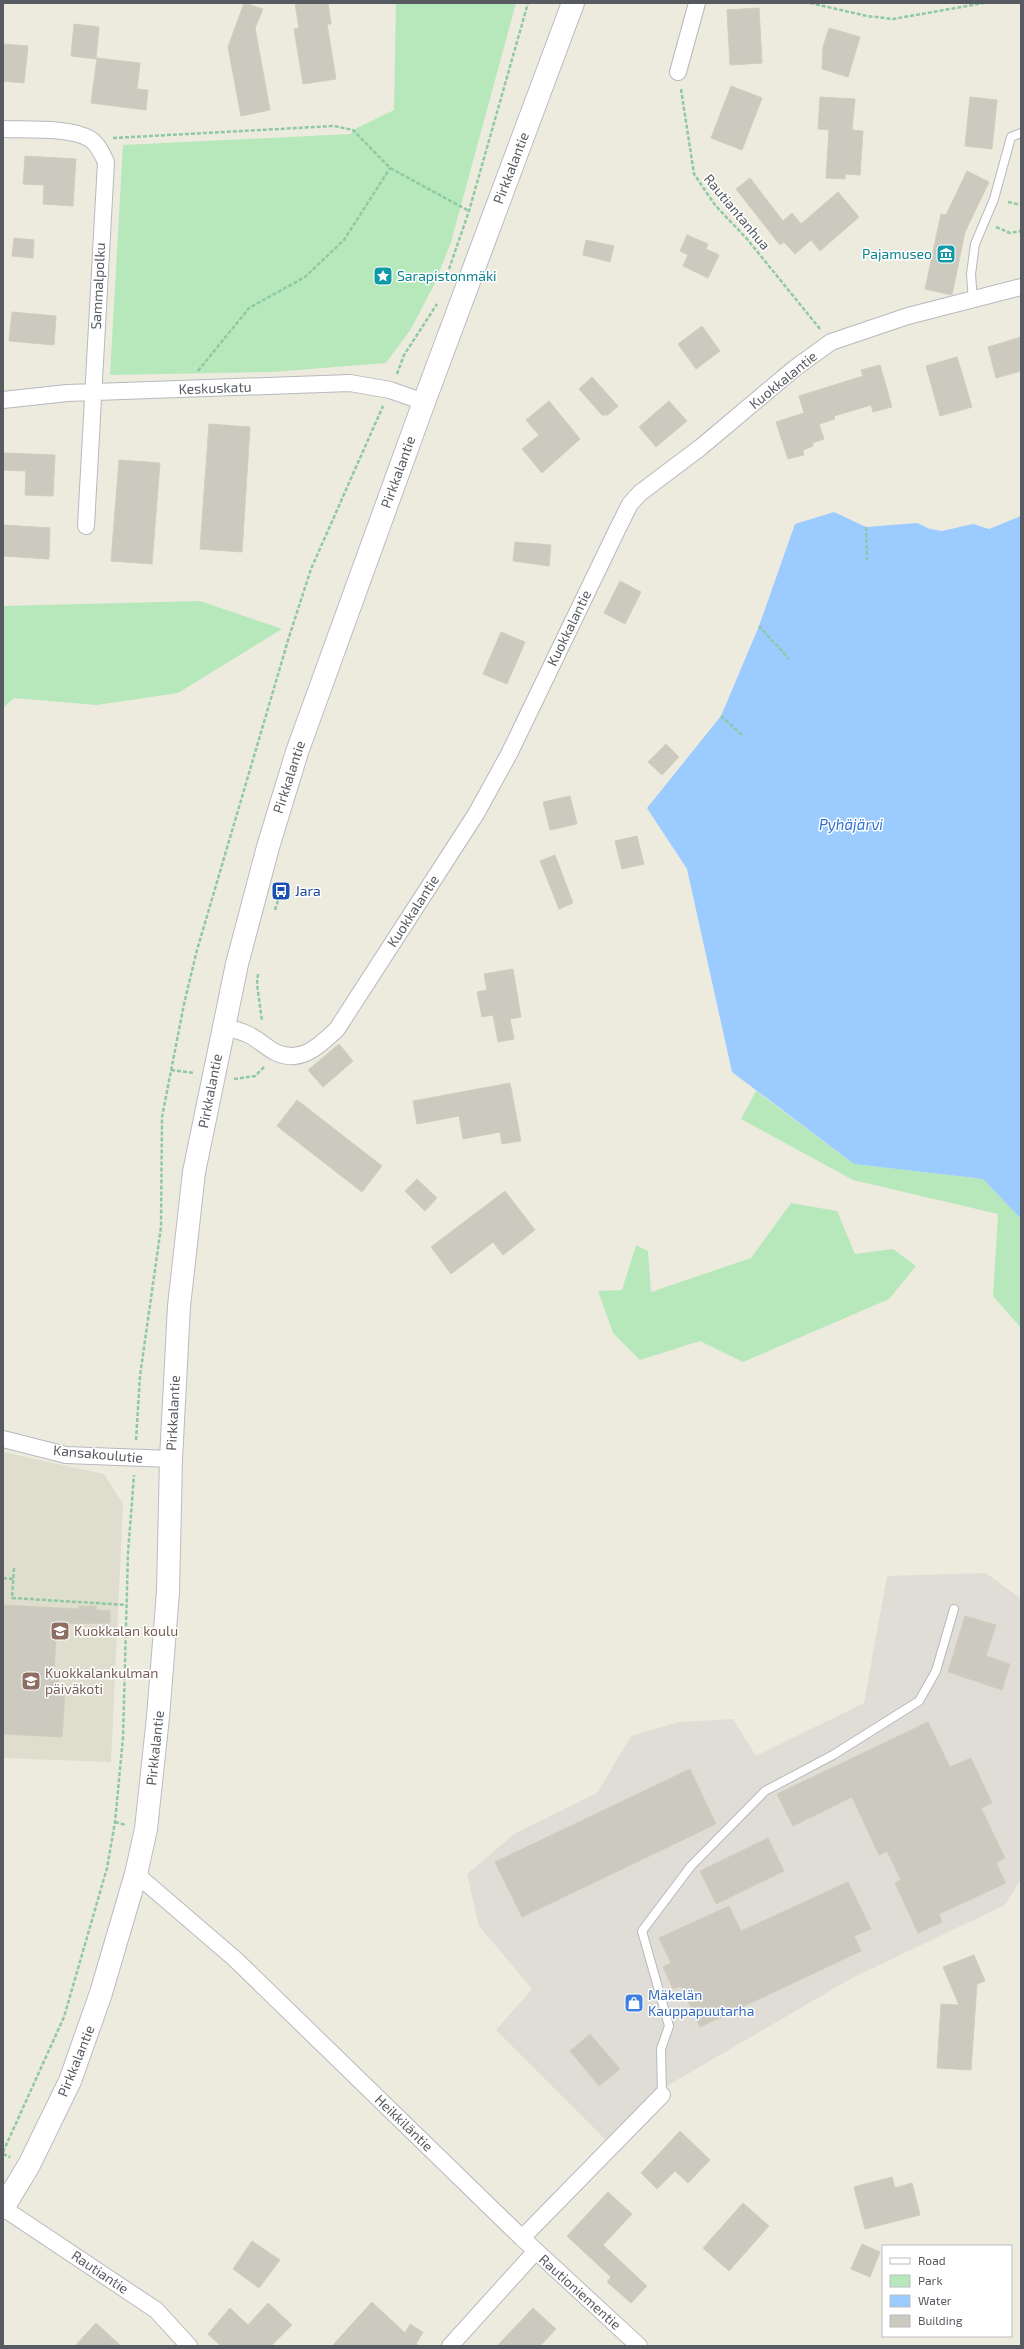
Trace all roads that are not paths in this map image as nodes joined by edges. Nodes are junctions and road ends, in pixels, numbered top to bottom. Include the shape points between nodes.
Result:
1 (573, 3) edge
2 (697, 3) edge
3 (678, 72) road end
4 (3, 129) edge
5 (1021, 133) edge
6 (1021, 287) edge
7 (973, 301) junction
8 (92, 393) junction
9 (3, 400) edge
10 (424, 402) junction
11 (86, 526) dead end
12 (223, 1027) junction
13 (3, 1438) edge
14 (171, 1459) junction
15 (954, 1609) dead end
16 (136, 1874) junction
17 (662, 2095) joint
18 (3, 2208) edge
19 (522, 2238) junction
20 (535, 2252) junction
21 (189, 2346) edge
22 (450, 2346) edge
23 (639, 2346) edge

1 - 10 street, Pirkkalantie
2 - 3 street
4 - 8 street, Sammalpolku via 62,132 91,139 106,162
5 - 7 lane via 1011,137 1002,176 975,244 971,274
6 - 7 street, Kuokkalantie
7 - 12 street, Kuokkalantie via 908,316 831,342 652,483 630,504 476,814 336,1029 316,1049 290,1057 275,1052 247,1034
8 - 9 street, Keskuskatu
8 - 10 street, Keskuskatu via 350,383 390,390
8 - 11 street, Sammalpolku
10 - 12 street, Pirkkalantie via 297,752 266,854
12 - 14 street, Pirkkalantie via 193,1180 179,1306
13 - 14 street, Kansakoulutie via 66,1455
14 - 16 street, Pirkkalantie via 168,1592 158,1717 146,1829
15 - 17 lane via 936,1671 919,1700 833,1755 765,1791 691,1866 642,1931 668,2026 661,2049
16 - 18 street, Pirkkalantie via 102,1993 70,2081 29,2165
16 - 19 street, Heikkiläntie via 235,1959
17 - 19 street
18 - 21 street, Rautiantie via 156,2310
19 - 20 street, Rautioniementie
20 - 22 street
20 - 23 street, Rautioniementie

